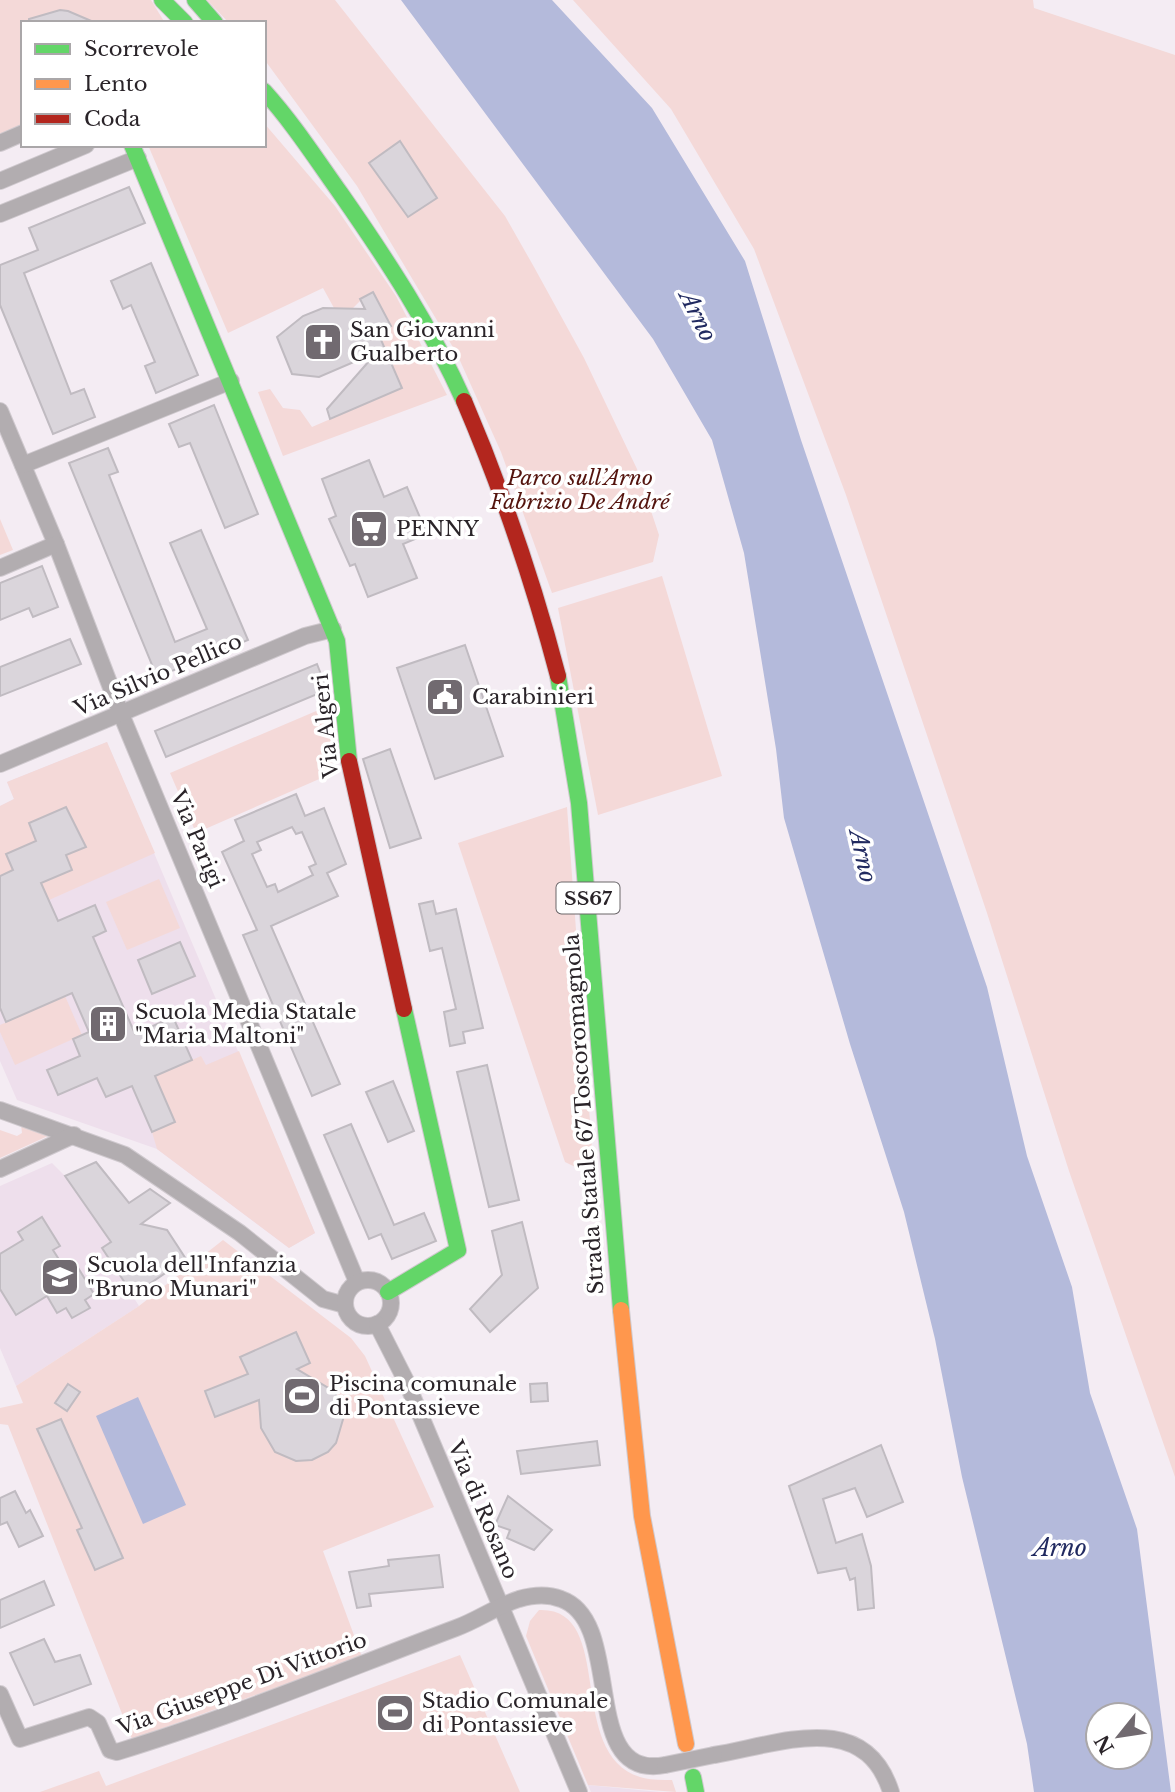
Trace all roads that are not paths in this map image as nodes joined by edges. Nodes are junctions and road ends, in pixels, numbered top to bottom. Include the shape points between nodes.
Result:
1 (162, 0) edge
2 (178, 0) edge
3 (195, 0) edge
4 (183, 21) edge
5 (198, 21) edge
6 (213, 21) edge
7 (266, 79) edge
8 (266, 93) edge
9 (286, 115) junction
10 (21, 134) edge
11 (0, 143) edge
12 (81, 147) edge
13 (135, 152) edge
14 (0, 181) edge
15 (0, 214) edge
16 (231, 381) junction
17 (0, 411) edge
18 (23, 465) junction
19 (56, 544) junction
20 (0, 568) edge
21 (335, 635) junction
22 (121, 714) junction
23 (0, 764) edge
24 (0, 1110) edge
25 (74, 1135) junction
26 (0, 1169) edge
27 (358, 1282) junction
28 (388, 1293) junction
29 (345, 1305) junction
30 (377, 1324) junction
31 (501, 1607) junction
32 (0, 1694) edge
33 (686, 1744) dead end
34 (579, 1792) edge
35 (891, 1792) edge

1 - 4 main road
2 - 5 main road
3 - 6 main road
7 - 9 main road
8 - 9 main road, Strada Statale 67 Toscoromagnola / SS67
9 - 33 main road, Strada Statale 67 Toscoromagnola / SS67 via 389,262 444,356 487,455 533,582 564,696 588,897 625,1371 650,1570
10 - 11 street
12 - 14 street
13 - 15 street
13 - 16 main road, Via Algeri
16 - 18 street
16 - 21 main road, Via Algeri
17 - 18 street, Via Parigi
18 - 19 street, Via Parigi
19 - 20 street
19 - 22 street, Via Parigi
21 - 22 street, Via Silvio Pellico via 305,636
21 - 28 main road, Via Algeri via 350,768 458,1250
22 - 23 street, Via Silvio Pellico
22 - 27 street, Via Parigi
24 - 25 street
25 - 26 street
25 - 29 street via 125,1155 161,1177 323,1299
27 - 28 street via 373,1280
27 - 29 street via 346,1294
28 - 30 street via 388,1314
29 - 30 street via 354,1321 364,1326
30 - 31 street, Via di Rosano
31 - 32 street, Via Giuseppe Di Vittorio via 461,1626 117,1752 110,1750 98,1723 89,1717 20,1739
31 - 34 street
31 - 35 street, Via di Rosano, bridge via 541,1596 564,1600 579,1612 594,1639 612,1729 620,1748 640,1765 665,1765 824,1738 866,1749

